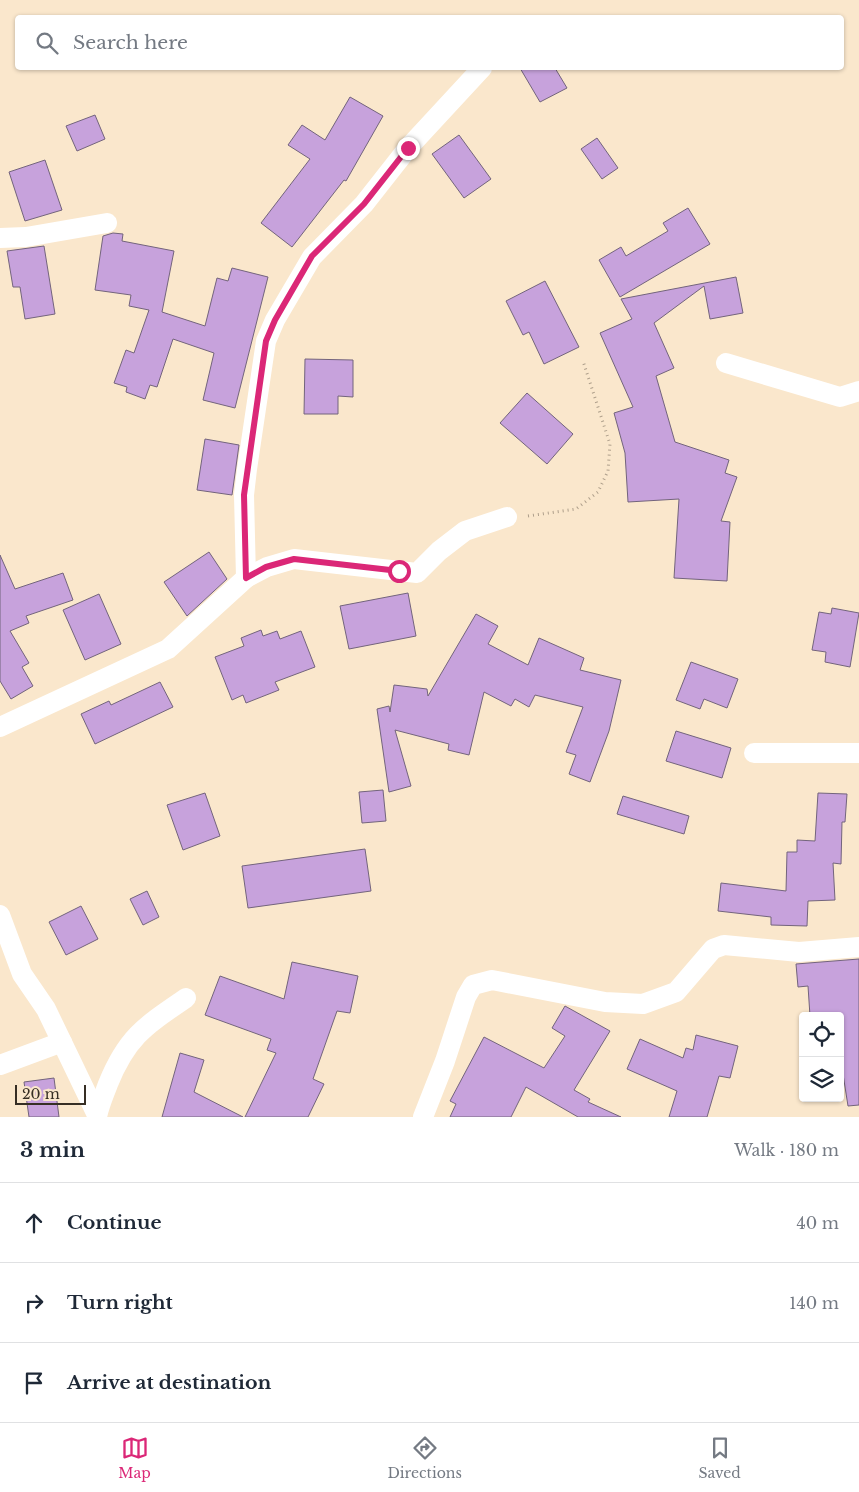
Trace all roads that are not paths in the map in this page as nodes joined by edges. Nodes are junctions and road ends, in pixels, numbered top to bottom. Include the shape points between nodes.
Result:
1 (480, 70) edge
2 (107, 223) dead end
3 (0, 238) edge
4 (726, 363) dead end
5 (859, 391) edge
6 (507, 517) road end
7 (246, 578) junction
8 (0, 727) edge
9 (754, 753) dead end
10 (859, 754) edge
11 (0, 915) edge
12 (859, 947) edge
13 (186, 998) dead end
14 (62, 1042) junction
15 (0, 1065) edge
16 (97, 1116) edge
17 (423, 1117) edge

1 - 7 street via 408,148 364,204 312,256 275,320 266,341 246,468
2 - 3 street via 26,237
4 - 5 street via 840,397
6 - 7 street via 465,531 417,573 294,559 266,567
7 - 8 street via 168,649
9 - 10 street
11 - 14 street via 22,974 46,1008
12 - 17 street via 799,952 724,946 713,949 676,992 643,1004 606,1002 492,980 473,985
13 - 16 street via 145,1028 124,1050
14 - 15 street
14 - 16 street

